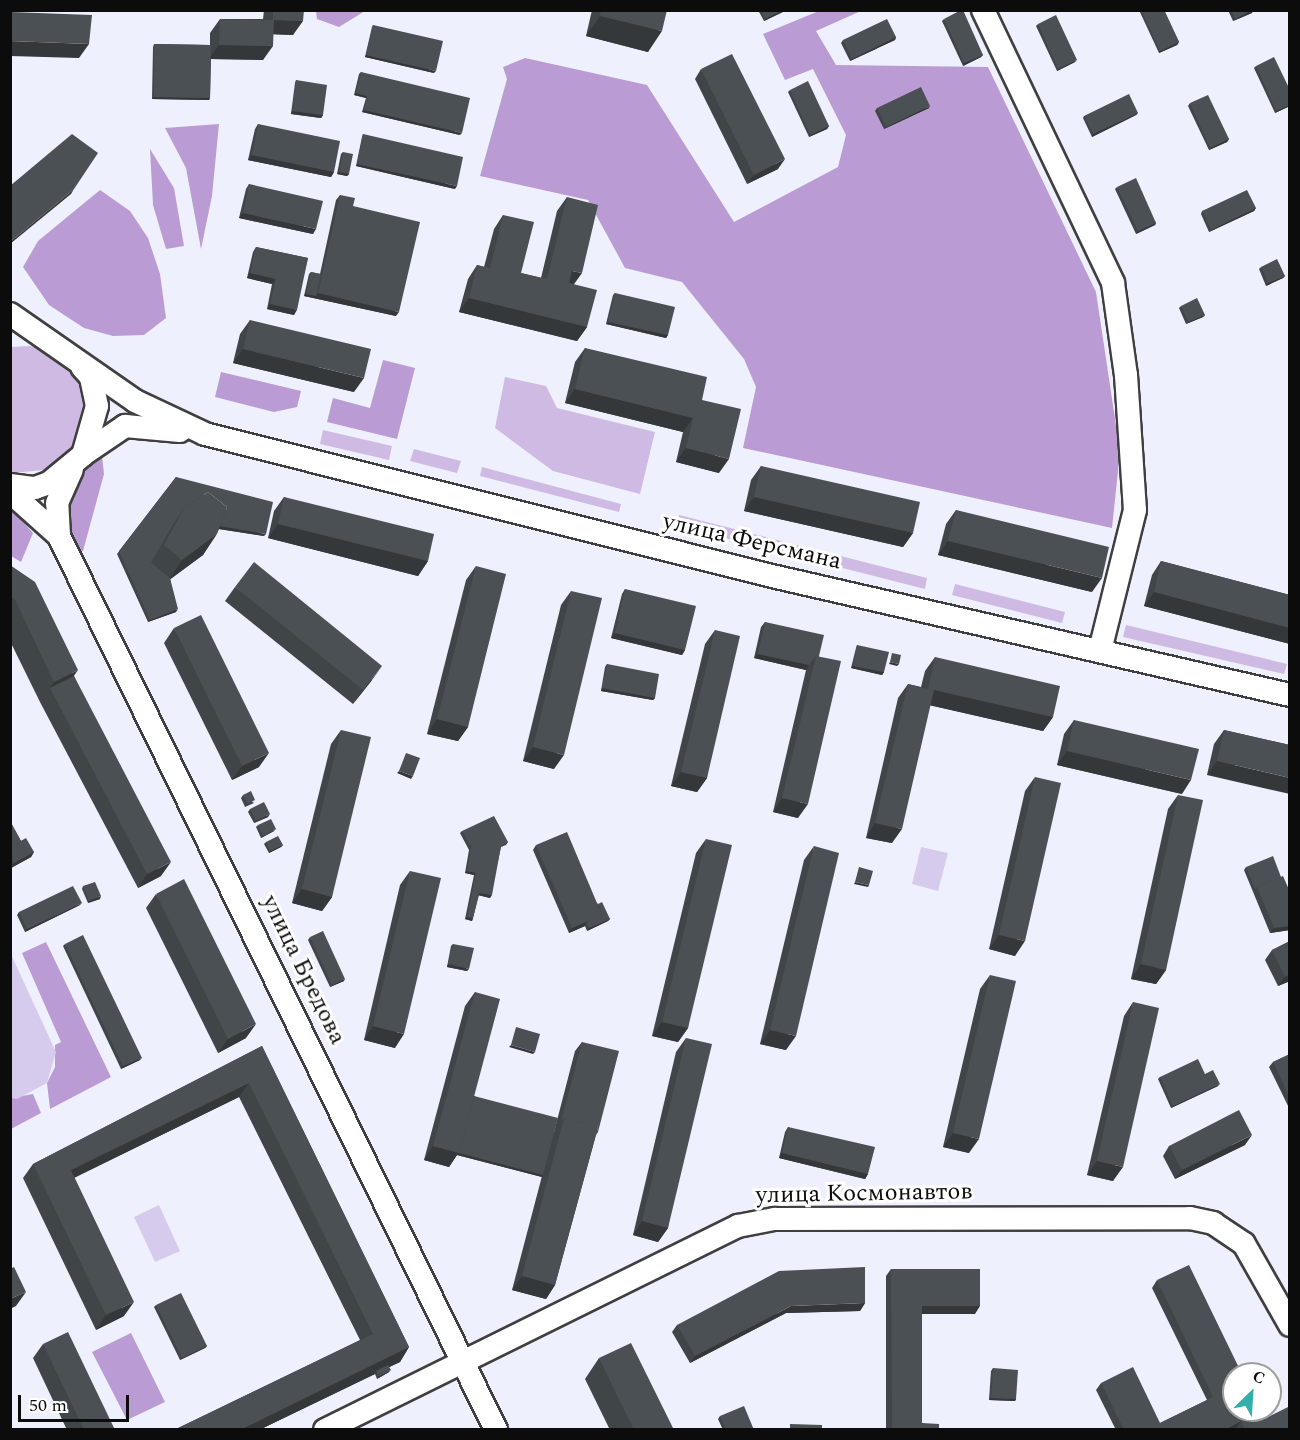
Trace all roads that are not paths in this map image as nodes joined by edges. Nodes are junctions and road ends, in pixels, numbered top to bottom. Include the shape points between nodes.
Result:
1 (983, 10) edge
2 (10, 314) edge
3 (10, 336) edge
4 (64, 351) junction
5 (205, 434) junction
6 (78, 460) junction
7 (10, 485) edge
8 (10, 492) edge
9 (58, 536) junction
10 (1100, 651) junction
11 (1290, 695) edge
12 (1290, 1325) edge
13 (463, 1362) junction
14 (325, 1430) edge
15 (496, 1430) edge

1 - 10 street via 1113,283 1126,375 1135,510
2 - 4 street, улица Ферсмана
3 - 4 street via 41,339
4 - 5 street, улица Ферсмана via 135,401
4 - 6 street via 91,377 95,392 92,436
5 - 6 street, улица Ферсмана via 125,426
5 - 10 street, улица Ферсмана via 772,576
6 - 7 street, улица Ферсмана via 35,488
6 - 9 street via 57,503
8 - 9 street
9 - 13 street, улица Бредова
10 - 11 street, улица Ферсмана
12 - 13 street, улица Космонавтов via 1244,1244 1213,1223 1121,1217 775,1219 738,1226
13 - 14 street, улица Космонавтов
13 - 15 street, улица Бредова

